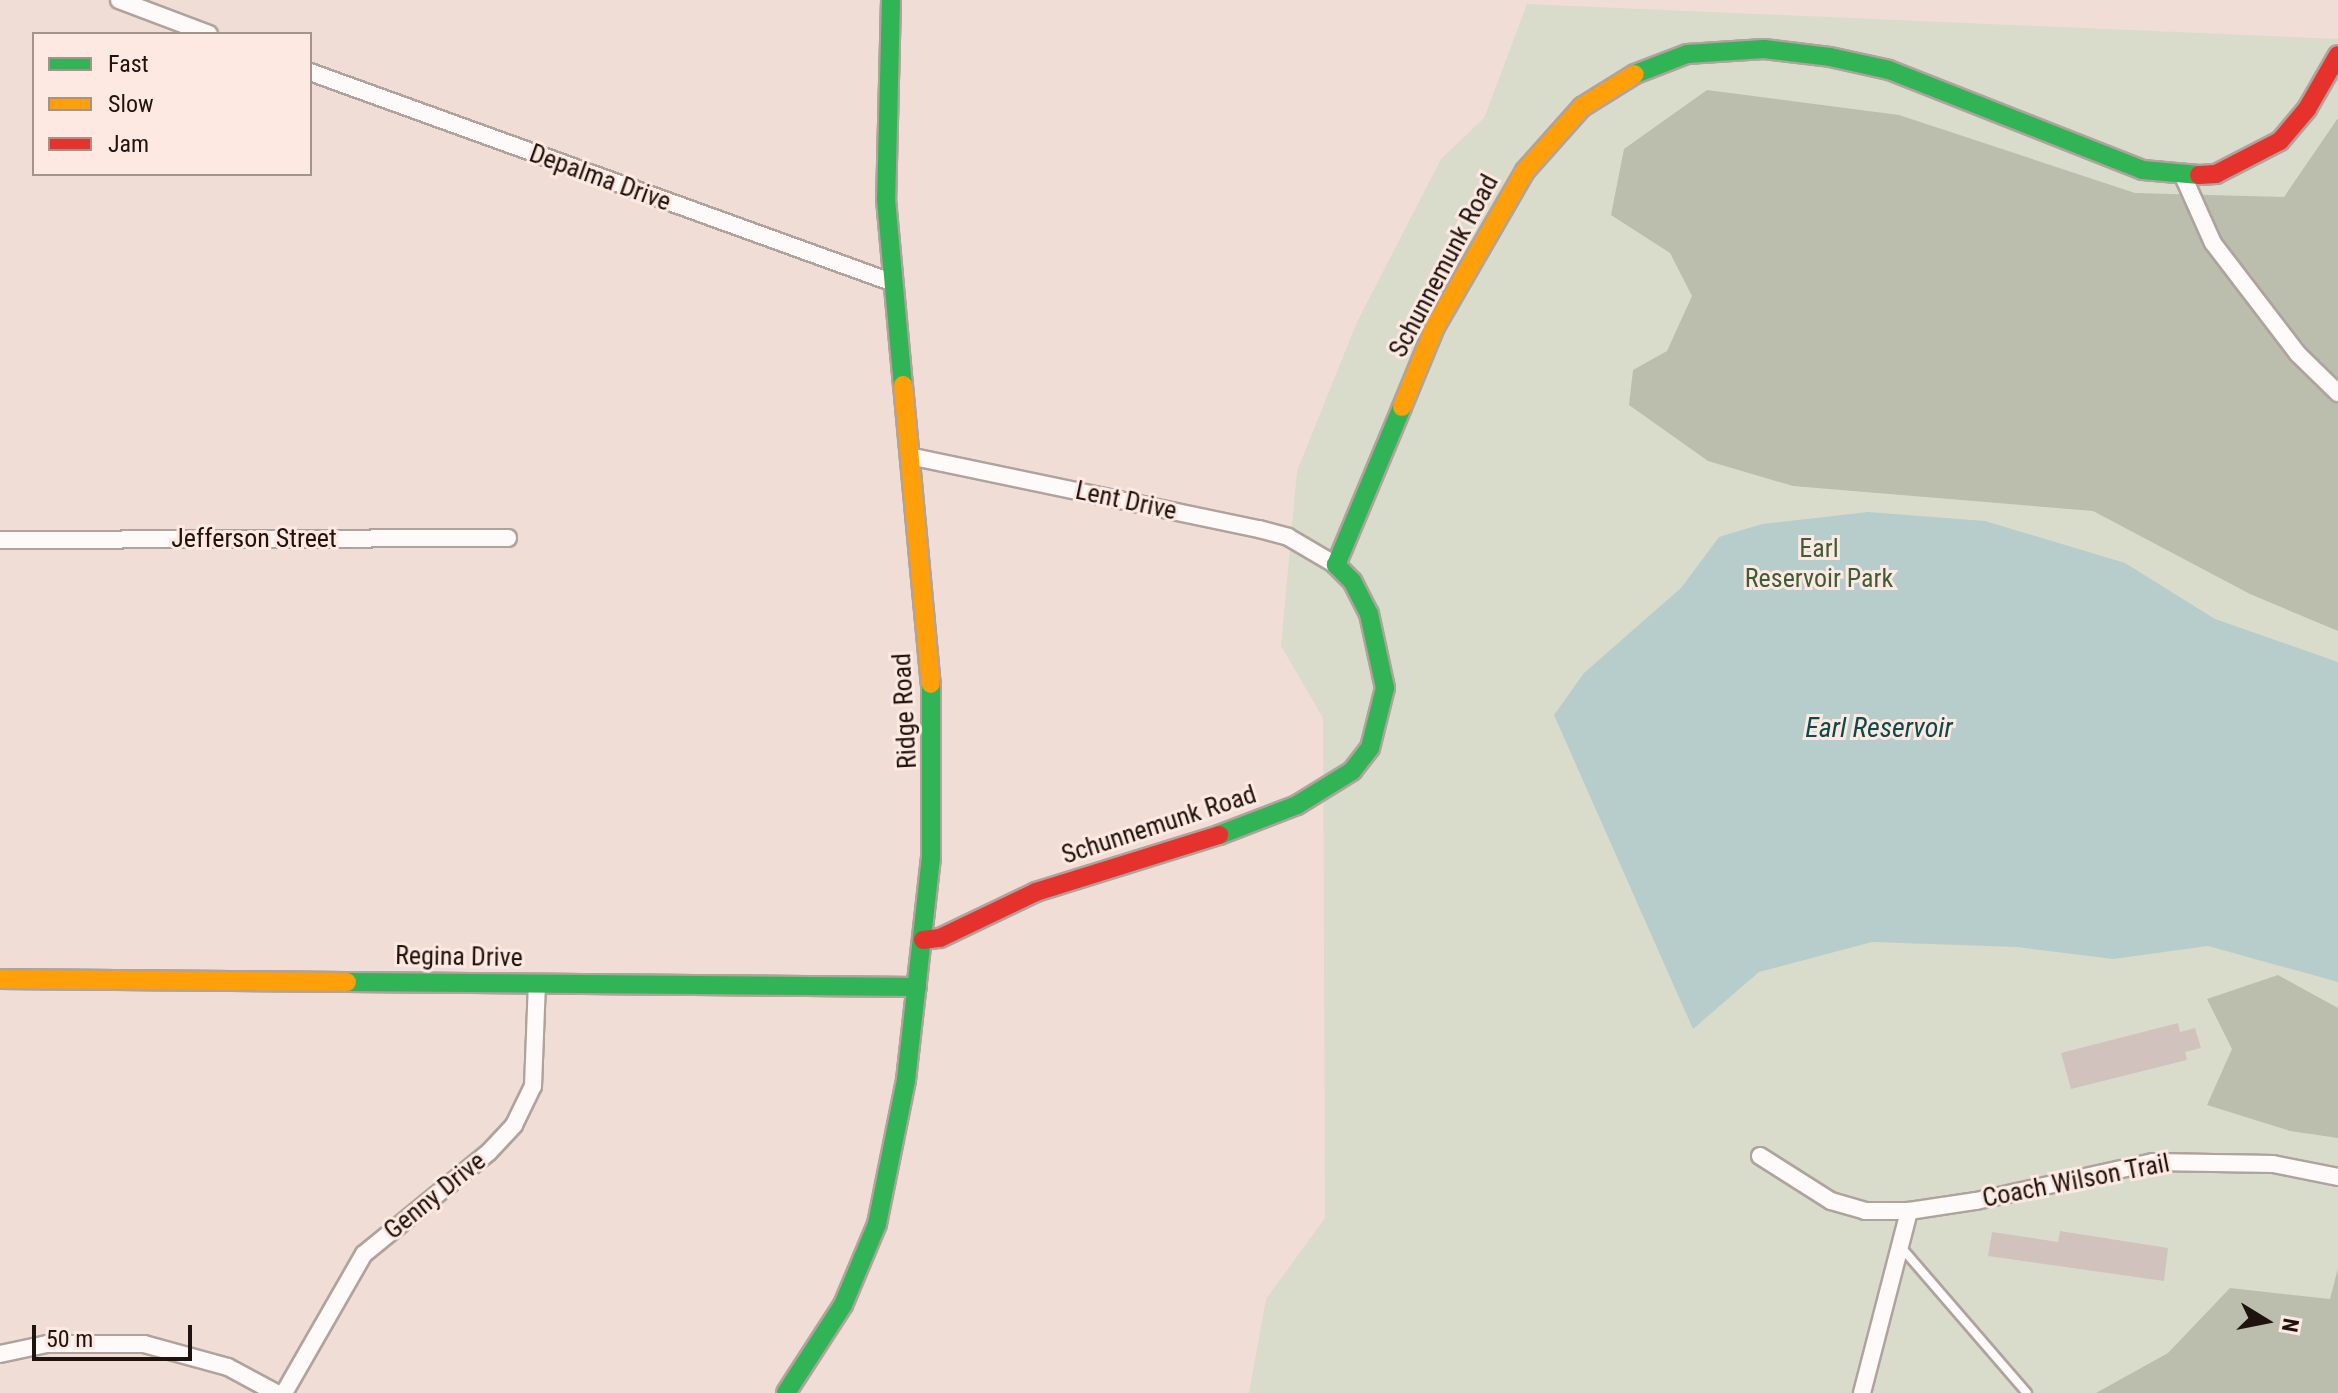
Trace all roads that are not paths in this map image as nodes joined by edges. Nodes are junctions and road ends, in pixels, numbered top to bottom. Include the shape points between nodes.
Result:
1 (119, 0) edge
2 (891, 0) edge
3 (204, 32) edge
4 (2338, 55) edge
5 (312, 73) edge
6 (2183, 176) junction
7 (891, 282) junction
8 (2338, 393) edge
9 (909, 456) junction
10 (508, 538) dead end
11 (0, 540) edge
12 (1336, 565) junction
13 (923, 940) junction
14 (0, 979) edge
15 (537, 984) junction
16 (917, 987) junction
17 (1760, 1156) dead end
18 (2338, 1177) edge
19 (1909, 1211) junction
20 (1900, 1246) junction
21 (0, 1354) edge
22 (276, 1393) edge
23 (284, 1393) edge
24 (786, 1393) edge
25 (1862, 1393) edge
26 (2027, 1393) edge

1 - 3 street
2 - 7 street, Ridge Road via 886,199
4 - 6 street, Schunnemunk Road via 2307,109 2280,141 2216,174
5 - 7 street, Depalma Drive
6 - 8 street via 2191,202 2229,266 2298,354
6 - 12 street, Schunnemunk Road via 2143,170 1958,95 1830,57 1764,49 1687,54 1619,80 1582,107 1525,171 1476,251 1435,327
7 - 9 street, Ridge Road
9 - 12 street, Lent Drive via 1259,529 1288,537
9 - 13 street, Ridge Road via 932,690 935,792
10 - 11 street, Jefferson Street
12 - 13 street, Schunnemunk Road via 1352,581 1369,614 1385,688 1370,748 1352,771 1297,805 1244,827 1036,892 940,938
13 - 16 street, Ridge Road
14 - 15 street, Regina Drive
15 - 16 street, Regina Drive
15 - 23 street, Genny Drive via 533,1086 514,1125 489,1152 364,1254
16 - 24 street, Ridge Road via 906,1080 877,1224 843,1305
17 - 19 street, Coach Wilson Trail via 1831,1201 1865,1211
18 - 19 street, Coach Wilson Trail via 2273,1164 2153,1162
19 - 20 street
20 - 25 street
20 - 26 lane
21 - 22 street via 47,1344 144,1344 228,1367

